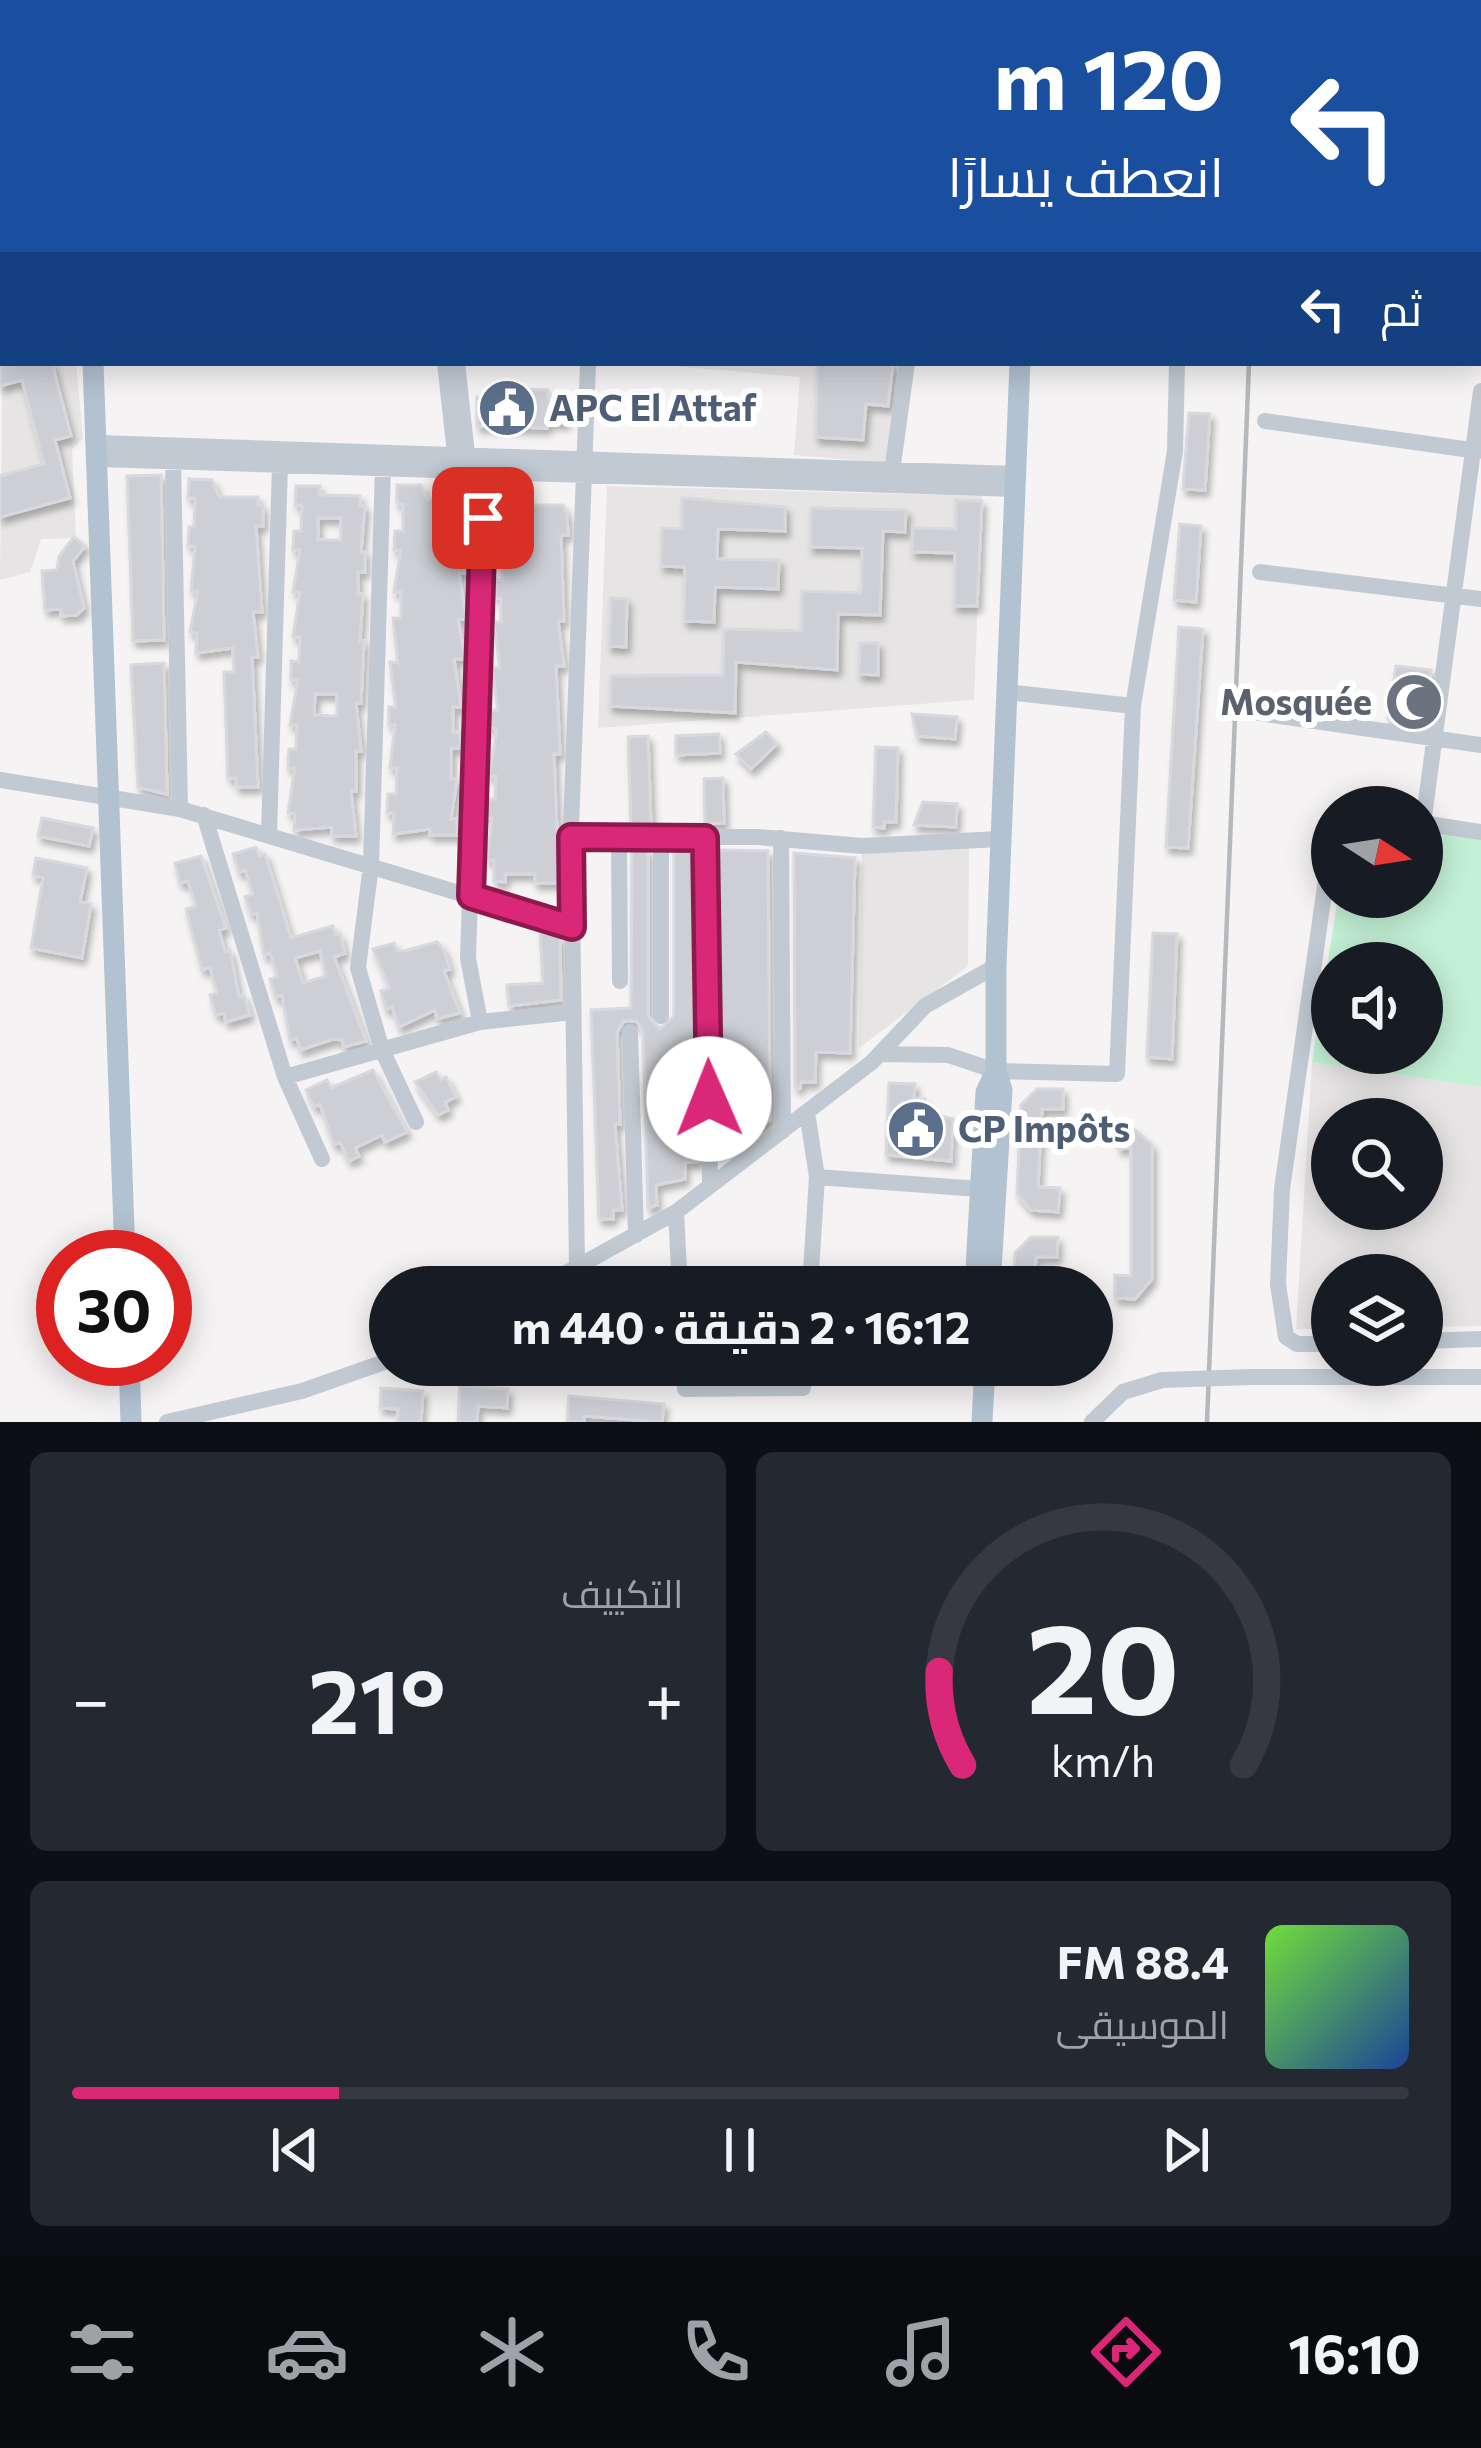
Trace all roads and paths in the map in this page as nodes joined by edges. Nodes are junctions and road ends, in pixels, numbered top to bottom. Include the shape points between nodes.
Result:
1 (94, 366) edge
2 (446, 366) edge
3 (457, 366) edge
4 (588, 366) edge
5 (907, 366) edge
6 (1020, 366) edge
7 (1177, 366) edge
8 (1481, 391) edge
9 (1265, 422) dead end
10 (1476, 450) edge
11 (100, 451) junction
12 (173, 461) junction
13 (280, 464) junction
14 (466, 464) junction
15 (383, 467) junction
16 (583, 467) junction
17 (891, 478) junction
18 (1015, 481) junction
19 (1260, 572) dead end
20 (1453, 595) junction
21 (1481, 598) edge
22 (1006, 692) junction
23 (1133, 706) junction
24 (1259, 712) dead end
25 (1432, 738) junction
26 (1481, 746) edge
27 (0, 780) edge
28 (1426, 786) edge
29 (109, 795) junction
30 (180, 809) junction
31 (204, 815) junction
32 (1443, 827) edge
33 (1481, 832) edge
34 (269, 835) junction
35 (571, 837) junction
36 (705, 838) junction
37 (781, 838) junction
38 (1000, 838) junction
39 (661, 839) junction
40 (619, 840) junction
41 (371, 865) junction
42 (471, 896) junction
43 (1320, 918) edge
44 (572, 927) junction
45 (996, 966) junction
46 (620, 981) dead end
47 (573, 1012) junction
48 (661, 1016) dead end
49 (480, 1022) junction
50 (630, 1032) dead end
51 (382, 1049) junction
52 (880, 1054) junction
53 (996, 1071) junction
54 (285, 1077) junction
55 (807, 1112) junction
56 (416, 1122) dead end
57 (783, 1130) junction
58 (322, 1159) dead end
59 (817, 1177) junction
60 (710, 1186) junction
61 (980, 1189) junction
62 (676, 1212) junction
63 (124, 1230) edge
64 (636, 1235) junction
65 (577, 1266) edge
66 (582, 1266) edge
67 (679, 1266) edge
68 (811, 1266) edge
69 (976, 1266) edge
70 (991, 1266) edge
71 (1481, 1339) edge
72 (1443, 1340) edge
73 (1311, 1344) edge
74 (369, 1367) edge
75 (1481, 1378) edge
76 (130, 1386) edge
77 (686, 1386) edge
78 (803, 1386) edge
79 (971, 1386) edge
80 (985, 1386) edge
81 (131, 1422) edge
82 (166, 1422) edge
83 (970, 1422) edge
84 (982, 1422) edge
85 (1092, 1422) edge

1 - 11 main road
2 - 14 street
3 - 14 street
4 - 16 street
5 - 17 street
6 - 18 main road
7 - 23 street via 1175,451
8 - 10 street
9 - 10 street
10 - 20 street
11 - 12 street
11 - 14 street
11 - 29 main road
12 - 13 street
12 - 30 street
13 - 15 street
13 - 34 street
14 - 15 street
14 - 16 street
14 - 42 street
15 - 41 street
16 - 17 street
16 - 35 street
17 - 18 street
18 - 22 main road
19 - 20 street
20 - 21 street
20 - 25 street
22 - 23 street
22 - 38 main road
23 - 53 street via 1117,1075
24 - 25 street
25 - 26 street
25 - 28 street
27 - 29 street
29 - 30 street
29 - 63 main road
30 - 31 street
31 - 34 street
31 - 54 street
32 - 33 street
34 - 41 street
35 - 40 street
35 - 44 street
36 - 37 street
36 - 39 street
36 - 60 street
37 - 38 street via 862,846
37 - 57 street
38 - 45 main road
39 - 40 street
39 - 48 street
40 - 46 street
41 - 42 street
41 - 51 street via 358,968
42 - 44 street
42 - 49 street via 468,958
43 - 73 street via 1282,1189 1278,1283 1286,1337
44 - 47 street
45 - 52 street via 925,1006
45 - 53 main road
47 - 49 street
47 - 65 street
49 - 51 street
50 - 64 street
51 - 54 street
51 - 56 street
52 - 53 street via 948,1055
52 - 55 street
53 - 61 main road via 986,1092
53 - 70 main road via 1002,1090
54 - 58 street
55 - 57 street
55 - 59 street
57 - 60 street
59 - 61 street
59 - 68 street
60 - 62 street
61 - 69 main road
62 - 64 street
62 - 67 street
64 - 66 street
71 - 72 street
74 - 82 street
75 - 85 street, bridge via 1162,1380 1123,1392
76 - 81 main road
77 - 78 street
79 - 83 main road
80 - 84 main road

